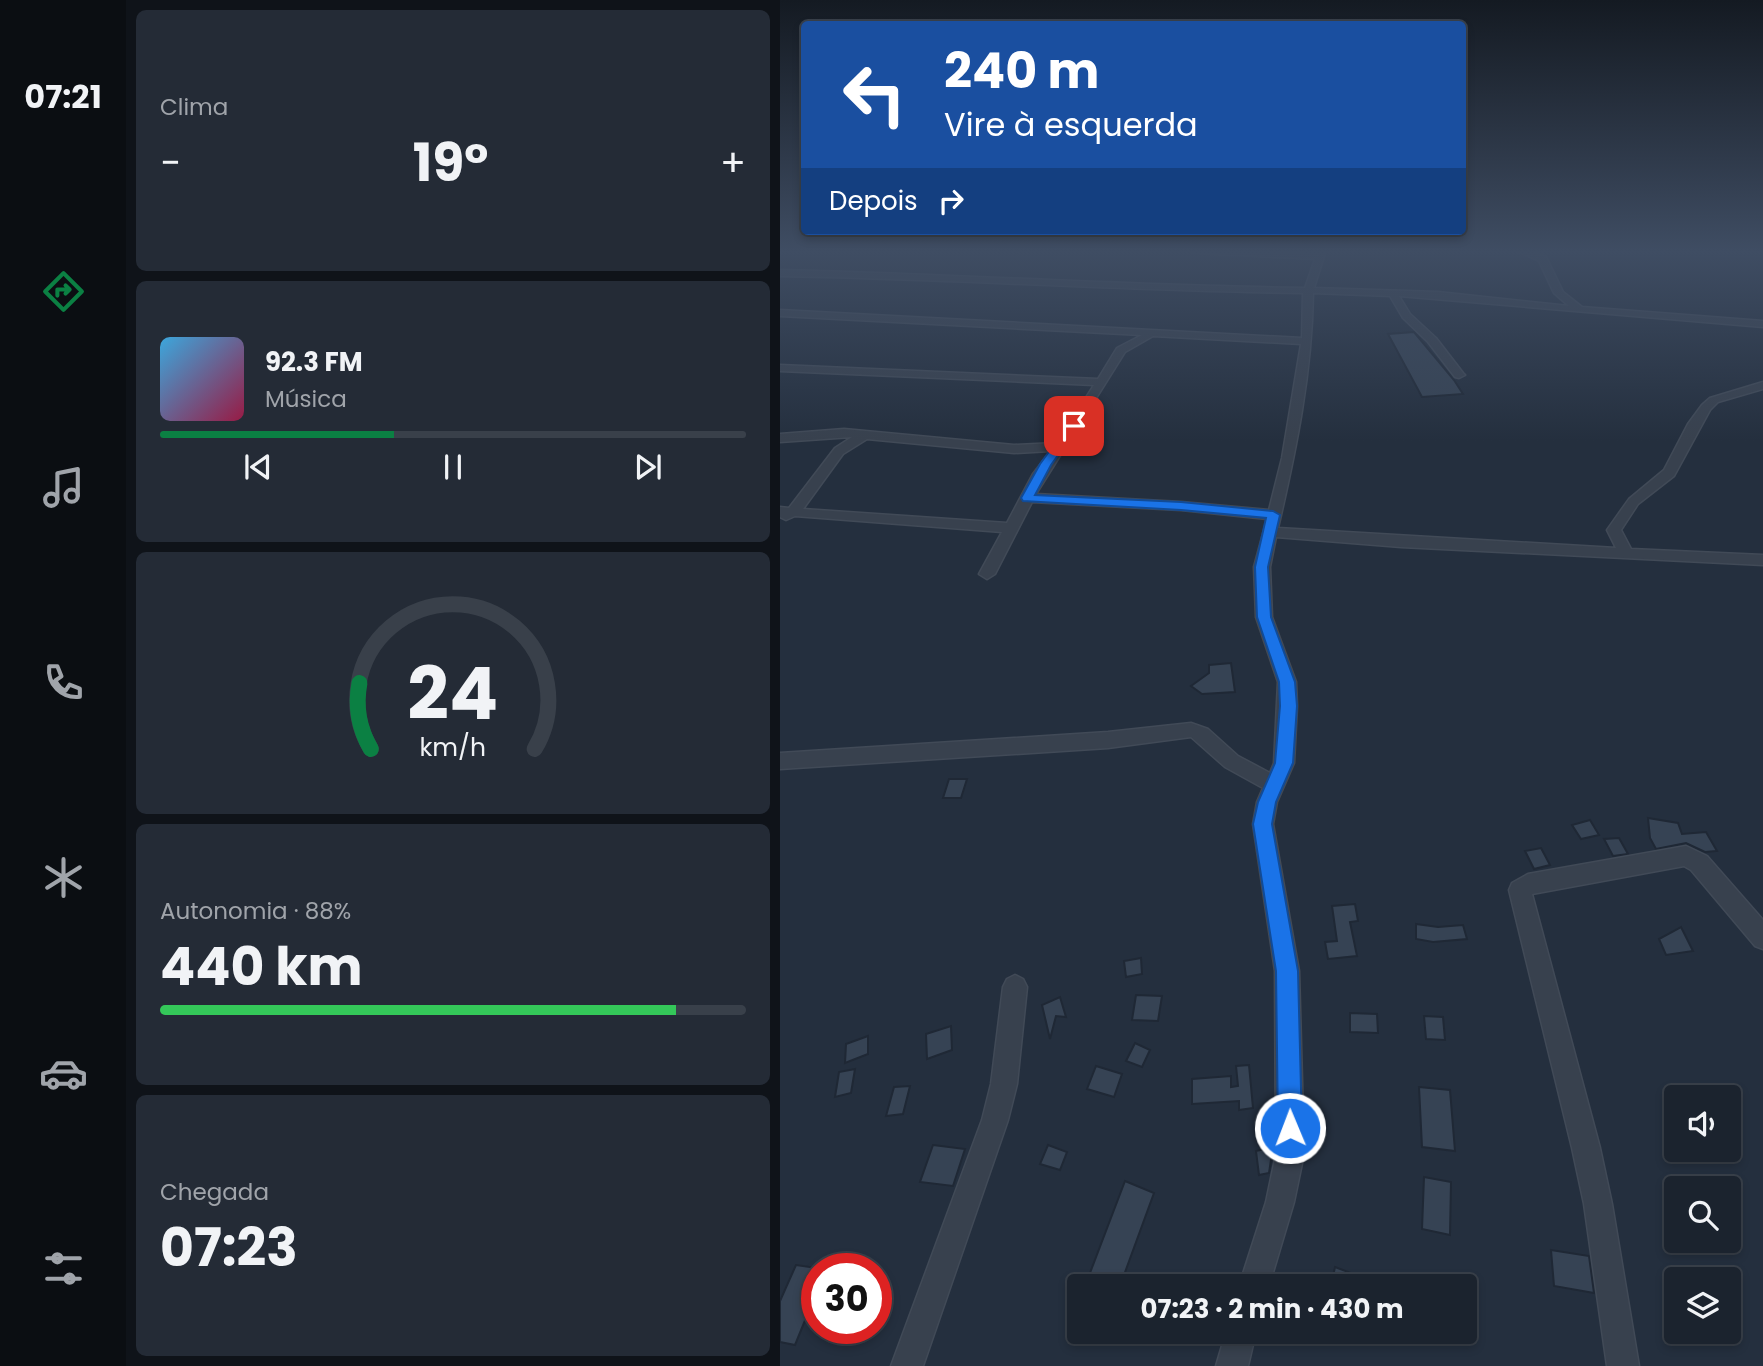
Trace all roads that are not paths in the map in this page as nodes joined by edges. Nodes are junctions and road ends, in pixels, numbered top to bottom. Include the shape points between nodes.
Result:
1 (793, 314) edge
2 (1308, 314) edge
3 (1405, 314) edge
4 (1629, 314) edge
5 (1762, 324) edge
6 (1151, 335) junction
7 (1307, 341) junction
8 (780, 368) edge
9 (1459, 375) dead end
10 (1100, 382) junction
11 (1762, 386) edge
12 (1747, 390) junction
13 (1762, 392) edge
14 (866, 435) junction
15 (780, 438) edge
16 (1061, 447) junction
17 (1027, 498) junction
18 (787, 511) edge
19 (780, 520) edge
20 (1271, 523) junction
21 (1010, 528) junction
22 (1625, 552) junction
23 (1762, 559) edge
24 (987, 574) dead end
25 (780, 761) edge
26 (1275, 784) junction
27 (1762, 938) edge
28 (1015, 987) dead end
29 (1258, 1274) edge
30 (1238, 1344) edge
31 (907, 1366) edge
32 (1232, 1366) edge
33 (1623, 1366) edge

1 - 6 street
2 - 7 street
3 - 9 street
4 - 5 street
6 - 7 street
6 - 10 street via 1121,350
7 - 20 street via 1288,457
8 - 10 street
10 - 16 street
11 - 12 street
12 - 13 street
12 - 22 street via 1708,405 1684,439 1670,472 1618,521 1614,530
14 - 15 street
14 - 16 street via 1014,449
14 - 18 street via 839,451
16 - 17 street
17 - 20 street via 1181,506
17 - 21 street
18 - 19 street
18 - 21 street
20 - 22 street via 1401,542
20 - 26 street via 1262,567 1264,617 1285,673 1288,706 1284,763
21 - 24 street
22 - 23 street
25 - 26 street via 1095,741 1191,730 1202,733 1241,767
26 - 29 street via 1263,824 1287,971 1290,1154
27 - 33 street via 1699,863 1686,856 1528,884 1520,890 1586,1147
28 - 31 street via 1004,1084 995,1120
30 - 32 street

